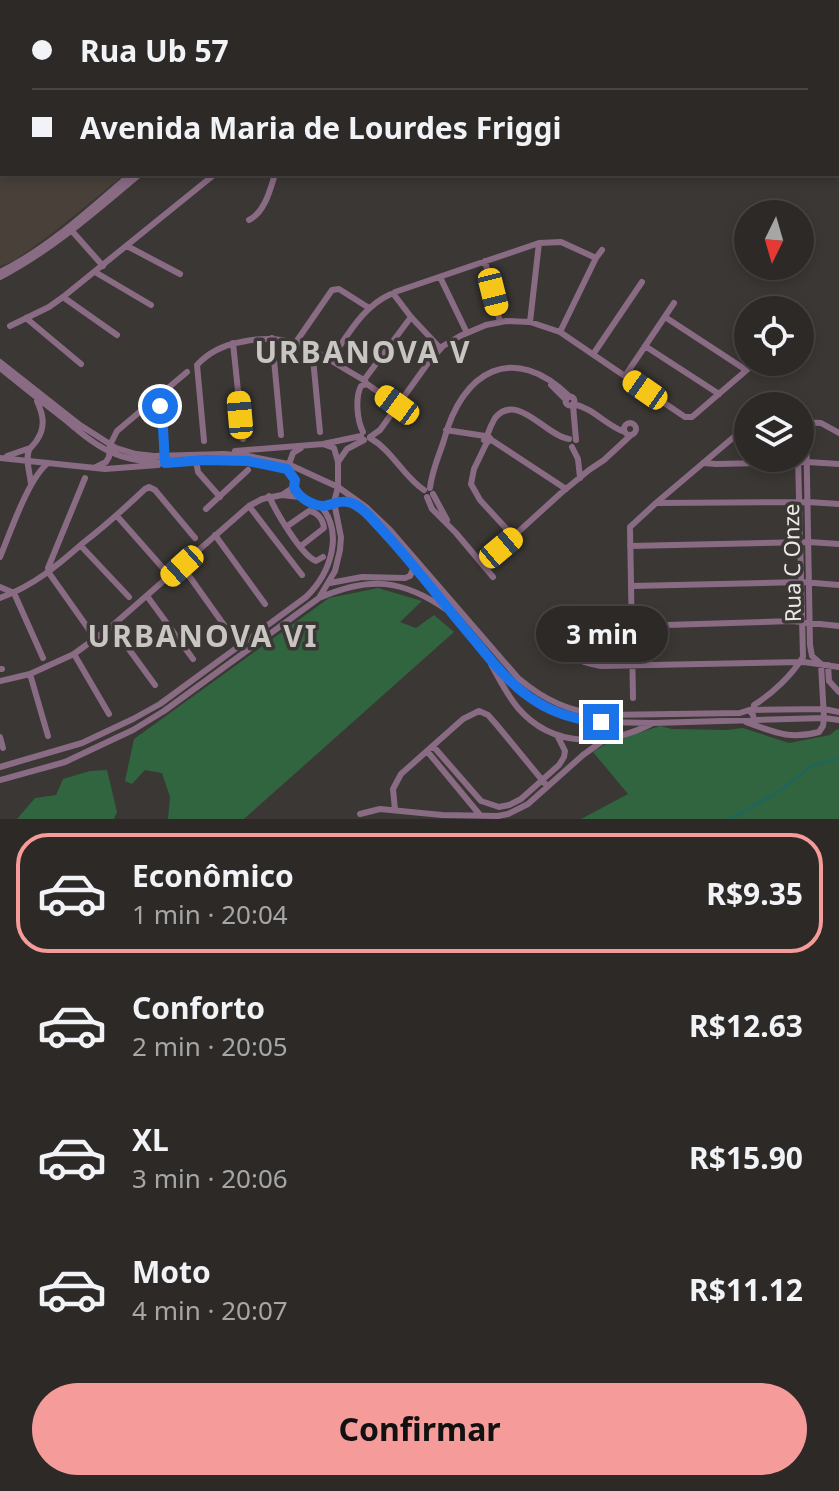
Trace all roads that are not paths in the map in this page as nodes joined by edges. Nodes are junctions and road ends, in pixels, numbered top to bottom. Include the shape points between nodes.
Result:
1 (129, 176) edge
2 (138, 176) edge
3 (213, 176) edge
4 (274, 176) edge
5 (249, 220) dead end
6 (72, 231) junction
7 (539, 243) junction
8 (127, 246) junction
9 (602, 250) dead end
10 (596, 258) junction
11 (485, 261) junction
12 (103, 266) junction
13 (95, 272) junction
14 (0, 274) edge
15 (180, 274) dead end
16 (440, 277) junction
17 (642, 282) dead end
18 (394, 294) junction
19 (63, 297) junction
20 (674, 303) dead end
21 (151, 305) dead end
22 (369, 308) junction
23 (411, 317) junction
24 (665, 317) junction
25 (26, 318) junction
26 (500, 322) junction
27 (530, 322) junction
28 (10, 326) dead end
29 (560, 332) junction
30 (467, 333) junction
31 (117, 335) dead end
32 (272, 338) junction
33 (296, 342) junction
34 (233, 343) junction
35 (645, 346) junction
36 (312, 348) junction
37 (440, 348) junction
38 (594, 353) junction
39 (331, 359) junction
40 (0, 362) edge
41 (734, 362) edge
42 (81, 364) dead end
43 (0, 368) edge
44 (187, 372) dead end
45 (351, 372) junction
46 (625, 376) junction
47 (739, 376) edge
48 (365, 382) junction
49 (358, 389) junction
50 (719, 394) junction
51 (35, 396) junction
52 (158, 397) junction
53 (571, 401) junction
54 (397, 405) junction
55 (54, 408) junction
56 (43, 419) junction
57 (814, 423) edge
58 (117, 431) junction
59 (320, 432) dead end
60 (447, 433) junction
61 (839, 433) edge
62 (281, 435) dead end
63 (96, 436) junction
64 (366, 436) junction
65 (734, 436) edge
66 (487, 438) junction
67 (243, 439) dead end
68 (204, 441) dead end
69 (573, 442) junction
70 (323, 444) junction
71 (304, 446) junction
72 (30, 448) junction
73 (110, 448) junction
74 (717, 450) junction
75 (224, 454) junction
76 (0, 458) edge
77 (27, 460) junction
78 (165, 460) junction
79 (205, 460) junction
80 (196, 461) junction
81 (338, 462) junction
82 (814, 462) edge
83 (48, 463) junction
84 (703, 463) junction
85 (726, 464) junction
86 (734, 464) edge
87 (839, 464) edge
88 (96, 467) junction
89 (288, 467) junction
90 (248, 470) dead end
91 (589, 470) junction
92 (306, 471) junction
93 (798, 472) edge
94 (807, 472) edge
95 (202, 477) junction
96 (85, 478) dead end
97 (580, 478) junction
98 (31, 484) junction
99 (294, 484) junction
100 (338, 487) junction
101 (566, 489) junction
102 (671, 490) junction
103 (428, 492) junction
104 (282, 495) junction
105 (269, 496) junction
106 (220, 497) junction
107 (300, 497) junction
108 (334, 502) junction
109 (343, 502) junction
110 (808, 502) junction
111 (656, 503) junction
112 (799, 503) junction
113 (679, 504) junction
114 (839, 504) edge
115 (320, 505) junction
116 (249, 506) junction
117 (206, 509) dead end
118 (117, 516) junction
119 (339, 523) junction
120 (286, 527) junction
121 (215, 535) junction
122 (514, 537) junction
123 (195, 538) dead end
124 (800, 542) junction
125 (809, 542) junction
126 (839, 544) edge
127 (81, 546) junction
128 (301, 546) junction
129 (630, 546) junction
130 (53, 553) junction
131 (0, 557) edge
132 (323, 557) dead end
133 (65, 560) junction
134 (483, 564) junction
135 (182, 566) junction
136 (162, 567) dead end
137 (414, 567) junction
138 (335, 571) junction
139 (49, 573) junction
140 (302, 575) dead end
141 (493, 577) dead end
142 (343, 580) junction
143 (806, 582) junction
144 (329, 583) junction
145 (839, 585) edge
146 (631, 586) junction
147 (0, 587) edge
148 (314, 589) junction
149 (14, 593) junction
150 (147, 596) junction
151 (129, 597) dead end
152 (0, 598) edge
153 (319, 598) junction
154 (265, 604) dead end
155 (451, 613) junction
156 (806, 622) junction
157 (112, 626) junction
158 (633, 626) junction
159 (839, 626) edge
160 (90, 631) dead end
161 (229, 632) dead end
162 (545, 637) dead end
163 (484, 651) junction
164 (74, 654) junction
165 (807, 654) junction
166 (43, 658) dead end
167 (193, 659) dead end
168 (800, 662) junction
169 (784, 663) junction
170 (824, 665) junction
171 (633, 666) junction
172 (839, 667) edge
173 (30, 674) junction
174 (785, 678) junction
175 (0, 681) edge
176 (155, 685) dead end
177 (839, 692) edge
178 (633, 698) dead end
179 (751, 708) junction
180 (824, 709) junction
181 (839, 712) edge
182 (109, 714) dead end
183 (741, 717) junction
184 (824, 718) junction
185 (754, 720) junction
186 (839, 720) edge
187 (653, 723) junction
188 (819, 732) junction
189 (557, 735) junction
190 (48, 736) dead end
191 (0, 737) edge
192 (604, 740) junction
193 (3, 748) dead end
194 (430, 749) junction
195 (0, 767) edge
196 (0, 780) edge
197 (545, 783) junction
198 (503, 807) junction
199 (395, 810) junction
200 (360, 814) dead end
201 (480, 815) junction
202 (503, 816) junction

1 - 14 street via 70,226
2 - 6 street
3 - 8 street
4 - 5 street via 263,205
6 - 12 street
6 - 14 street
7 - 10 street via 561,242
7 - 11 street
7 - 27 street
8 - 12 street
8 - 15 street
9 - 10 street
10 - 29 street
11 - 16 street
11 - 26 street
12 - 13 street
13 - 19 street
13 - 21 street
16 - 18 street
16 - 30 street
17 - 38 street
18 - 22 street
18 - 23 street
19 - 25 street
19 - 31 street
20 - 24 street
22 - 33 street via 332,290
22 - 39 street
23 - 37 street
23 - 48 street
24 - 35 street
24 - 41 street
25 - 28 street
25 - 42 street
26 - 27 street
26 - 30 street
27 - 29 street
29 - 38 street
30 - 37 street
32 - 33 street
32 - 34 street
32 - 62 street
33 - 36 street
34 - 67 street
34 - 68 street via 196,367
35 - 46 street
35 - 50 street
36 - 39 street
36 - 59 street
37 - 54 street
38 - 46 street
39 - 45 street
40 - 55 street
43 - 51 street
44 - 52 street
45 - 48 street
45 - 49 street
46 - 50 street via 685,417
47 - 50 street
48 - 49 street
48 - 54 street
49 - 64 street
51 - 55 street
51 - 56 street
52 - 58 street
52 - 78 street
53 - 60 street via 530,374 497,374 469,391
53 - 69 street
53 - 91 street via 584,403 626,432
54 - 64 street via 380,430
55 - 56 street
55 - 63 street
55 - 73 street via 88,439
56 - 72 street
57 - 61 street
58 - 63 street
58 - 73 street
60 - 66 street
60 - 103 street
63 - 73 street
64 - 70 street
64 - 81 street
64 - 103 street
65 - 74 street
66 - 69 street via 497,415 511,410
66 - 101 street
66 - 122 street via 471,484
69 - 91 street
69 - 97 street
70 - 71 street
70 - 81 street via 334,448
71 - 75 street
71 - 89 street via 293,453
72 - 76 street
72 - 77 street
73 - 78 street
73 - 88 street via 106,462
74 - 84 street
74 - 85 street
75 - 78 street
75 - 89 street
76 - 77 street
77 - 83 street
77 - 98 street
78 - 80 street
78 - 88 street via 119,469
79 - 80 street
79 - 89 street
79 - 95 street
80 - 95 street
81 - 100 street
82 - 87 street
83 - 88 street
83 - 98 street
84 - 85 street
84 - 102 street
85 - 86 street
89 - 92 street
89 - 99 street
90 - 106 street
91 - 97 street
92 - 99 street
92 - 100 street
93 - 112 street, Rua C Onze
94 - 110 street, Rua C Onze
95 - 106 street
96 - 130 street
97 - 101 street
98 - 131 street
99 - 104 street
99 - 107 street
100 - 108 street
100 - 183 street via 390,530 518,678 550,701 605,715
101 - 122 street
102 - 111 street
102 - 113 street
103 - 134 street via 432,509
104 - 105 street
104 - 107 street
105 - 116 street
105 - 120 street
106 - 117 street
107 - 115 street
108 - 109 street
108 - 115 street
108 - 119 street
109 - 119 street
109 - 137 street via 364,513
110 - 112 street
110 - 114 street
110 - 125 street, Rua C Onze
111 - 113 street
111 - 129 street via 631,526
112 - 113 street
112 - 124 street, Rua C Onze
115 - 148 street via 331,522 333,546
116 - 121 street
116 - 140 street
118 - 123 street via 149,487
118 - 127 street
118 - 136 street
119 - 138 street
120 - 128 street
120 - 128 street via 309,511 317,514 324,528
121 - 135 street
121 - 154 street
122 - 134 street
124 - 125 street
124 - 129 street
124 - 143 street, Rua C Onze
125 - 126 street
125 - 143 street, Rua C Onze
127 - 133 street
127 - 151 street
128 - 132 street via 313,561
129 - 146 street
130 - 133 street
130 - 139 street
133 - 139 street
134 - 141 street
135 - 150 street
135 - 161 street
137 - 142 street via 405,578
137 - 155 street
138 - 142 street
138 - 144 street
139 - 149 street
139 - 160 street
142 - 144 street
143 - 145 street
143 - 146 street
143 - 156 street, Rua C Onze
144 - 148 street
144 - 153 street
146 - 158 street
147 - 149 street
148 - 195 street via 160,704 94,739
149 - 152 street
149 - 166 street
150 - 157 street
150 - 167 street
153 - 155 street via 356,585 393,585 426,596
153 - 196 street via 133,730 65,762
155 - 163 street
156 - 158 street
156 - 159 street
156 - 165 street, Rua C Onze
157 - 164 street
157 - 176 street
158 - 171 street
162 - 171 street via 580,662
163 - 187 street via 515,686 552,710 591,721
163 - 189 street via 516,705
164 - 173 street
164 - 182 street
165 - 168 street
165 - 170 street
168 - 169 street
168 - 170 street
168 - 174 street
169 - 171 street
169 - 174 street
170 - 172 street
170 - 177 street
170 - 180 street
171 - 178 street
173 - 175 street
173 - 190 street
174 - 179 street
179 - 180 street
179 - 183 street
179 - 185 street
180 - 181 street
180 - 184 street
183 - 185 street
183 - 187 street
183 - 188 street via 790,737
184 - 185 street
184 - 186 street
184 - 188 street
186 - 188 street
187 - 192 street
189 - 192 street
189 - 197 street via 564,757
191 - 193 street
192 - 197 street
194 - 197 street via 479,711
194 - 198 street via 481,801
194 - 199 street via 395,782
194 - 201 street
197 - 198 street
197 - 202 street via 523,807
198 - 202 street
199 - 200 street
199 - 201 street
201 - 202 street

